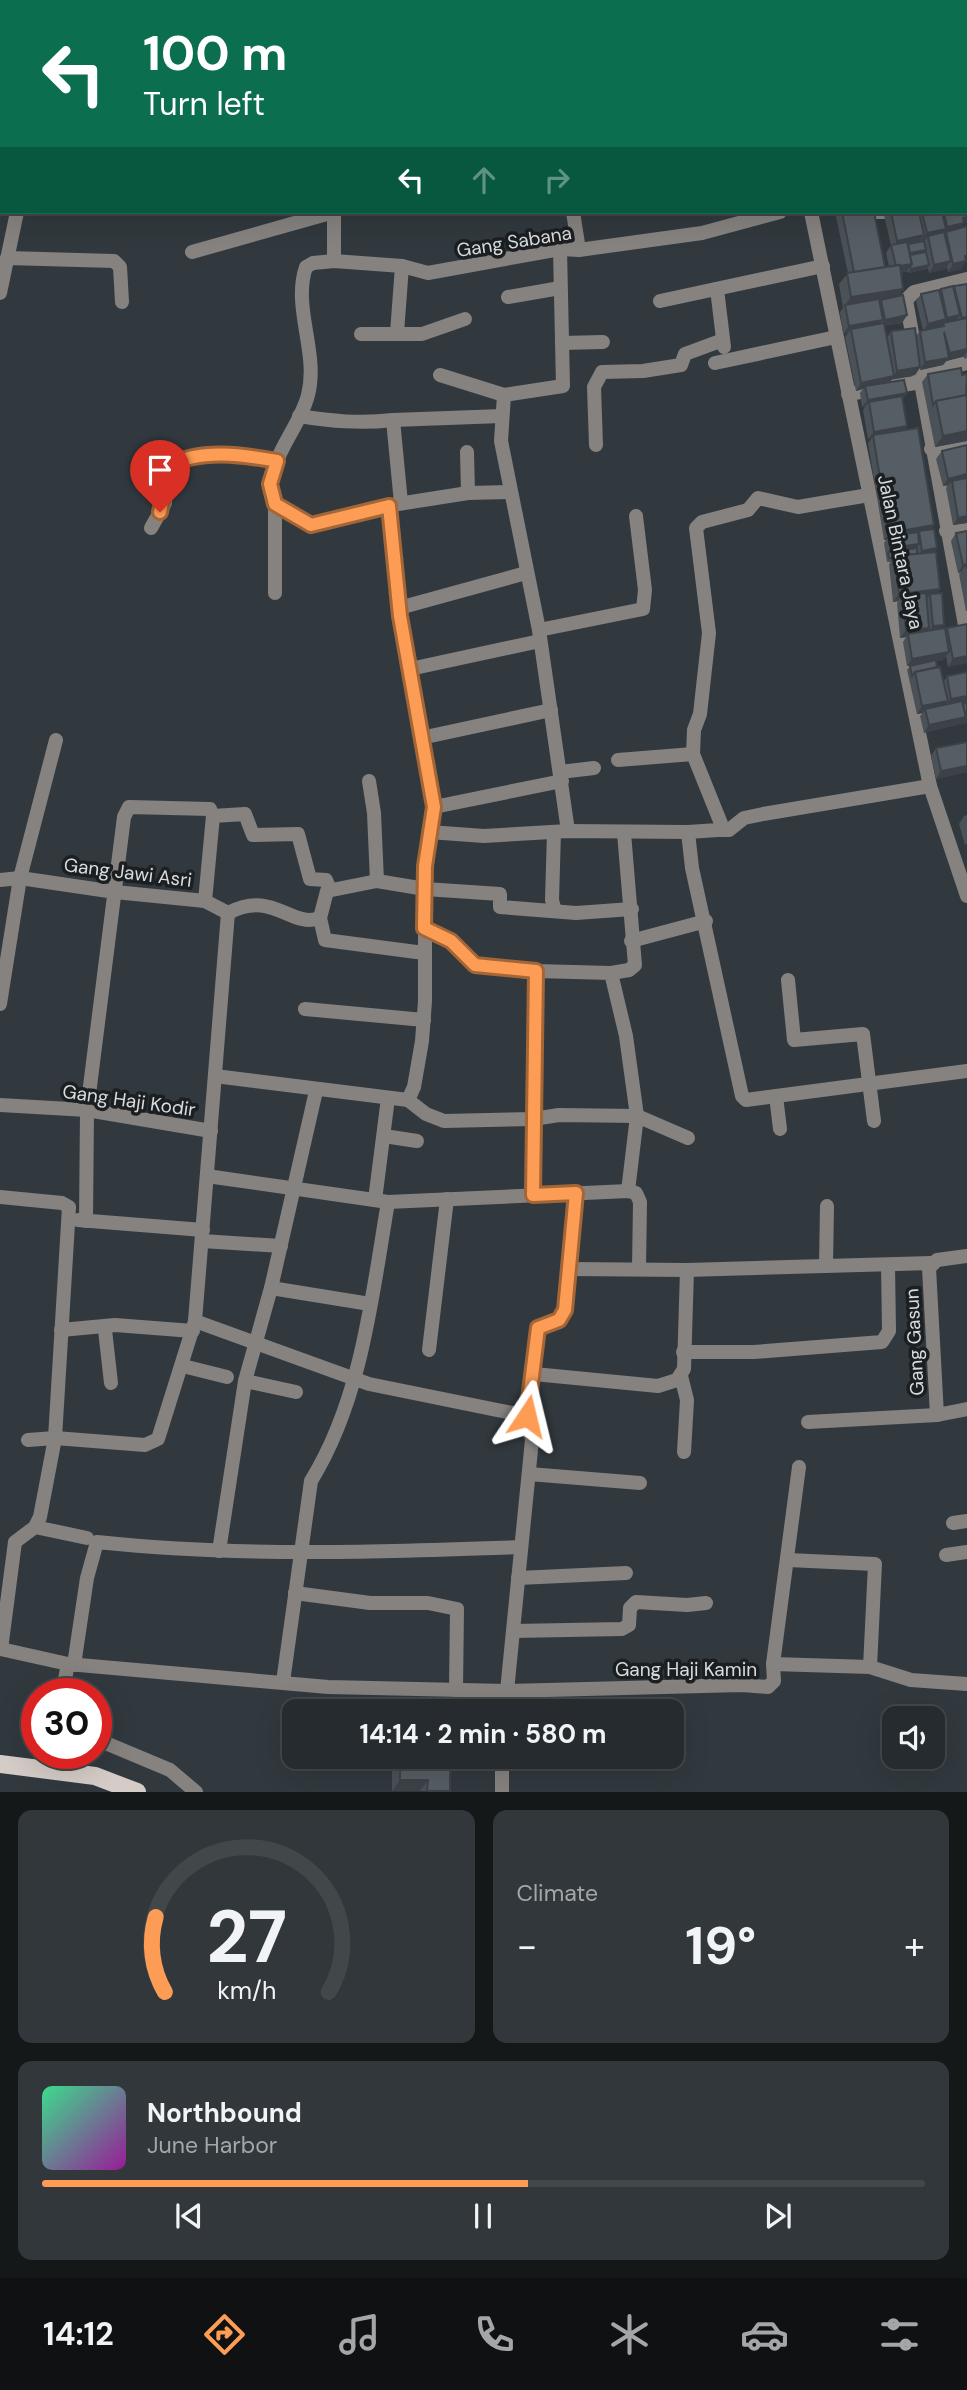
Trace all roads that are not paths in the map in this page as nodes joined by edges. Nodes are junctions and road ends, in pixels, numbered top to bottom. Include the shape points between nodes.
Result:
1 (18, 214) edge
2 (327, 214) edge
3 (334, 214) edge
4 (573, 214) edge
5 (772, 214) edge
6 (811, 214) edge
7 (560, 249) junction
8 (579, 250) junction
9 (192, 252) dead end
10 (7, 257) junction
11 (334, 261) junction
12 (402, 266) junction
13 (822, 266) junction
14 (967, 279) edge
15 (560, 288) junction
16 (717, 289) junction
17 (0, 293) edge
18 (508, 297) dead end
19 (660, 301) dead end
20 (122, 302) dead end
21 (465, 320) dead end
22 (397, 333) junction
23 (361, 334) dead end
24 (836, 337) junction
25 (723, 340) junction
26 (603, 342) dead end
27 (562, 343) junction
28 (967, 363) edge
29 (440, 375) dead end
30 (920, 378) junction
31 (848, 394) junction
32 (503, 395) junction
33 (299, 416) junction
34 (502, 416) junction
35 (393, 420) junction
36 (967, 442) edge
37 (596, 445) dead end
38 (931, 449) junction
39 (467, 452) dead end
40 (277, 461) junction
41 (509, 492) junction
42 (468, 493) junction
43 (869, 495) junction
44 (275, 504) junction
45 (395, 504) junction
46 (636, 516) dead end
47 (967, 527) edge
48 (151, 528) dead end
49 (946, 531) junction
50 (526, 573) junction
51 (275, 593) dead end
52 (399, 608) junction
53 (965, 615) edge
54 (540, 635) junction
55 (967, 636) edge
56 (410, 668) junction
57 (551, 710) junction
58 (421, 738) junction
59 (56, 740) dead end
60 (693, 754) junction
61 (618, 760) dead end
62 (594, 768) dead end
63 (561, 777) junction
64 (369, 781) dead end
65 (930, 786) junction
66 (434, 807) junction
67 (213, 816) junction
68 (718, 830) junction
69 (429, 832) junction
70 (561, 832) junction
71 (688, 832) junction
72 (624, 834) junction
73 (20, 878) junction
74 (0, 880) edge
75 (377, 881) junction
76 (330, 889) junction
77 (425, 890) junction
78 (115, 892) junction
79 (967, 896) edge
80 (205, 901) junction
81 (632, 909) junction
82 (555, 911) junction
83 (228, 913) junction
84 (320, 918) junction
85 (706, 921) junction
86 (424, 928) junction
87 (631, 941) junction
88 (424, 953) junction
89 (536, 971) junction
90 (611, 973) junction
91 (788, 980) dead end
92 (0, 1004) edge
93 (305, 1009) dead end
94 (424, 1020) junction
95 (967, 1071) edge
96 (215, 1076) junction
97 (869, 1082) junction
98 (316, 1091) junction
99 (776, 1096) junction
100 (388, 1098) junction
101 (408, 1100) junction
102 (0, 1105) edge
103 (87, 1110) junction
104 (637, 1116) junction
105 (533, 1119) junction
106 (874, 1121) dead end
107 (779, 1129) dead end
108 (211, 1131) junction
109 (384, 1136) junction
110 (688, 1138) dead end
111 (418, 1141) dead end
112 (207, 1176) junction
113 (294, 1188) junction
114 (628, 1191) junction
115 (576, 1193) junction
116 (533, 1195) junction
117 (0, 1197) edge
118 (447, 1199) junction
119 (382, 1201) junction
120 (827, 1206) dead end
121 (68, 1219) junction
122 (86, 1221) junction
123 (202, 1236) junction
124 (281, 1247) junction
125 (967, 1256) edge
126 (932, 1263) junction
127 (888, 1265) junction
128 (827, 1266) junction
129 (639, 1268) junction
130 (569, 1269) junction
131 (687, 1270) junction
132 (271, 1288) junction
133 (370, 1304) junction
134 (109, 1326) junction
135 (194, 1326) junction
136 (61, 1330) junction
137 (254, 1342) junction
138 (429, 1350) dead end
139 (683, 1352) junction
140 (183, 1366) junction
141 (534, 1374) junction
142 (681, 1376) junction
143 (227, 1377) dead end
144 (355, 1378) junction
145 (245, 1381) junction
146 (111, 1382) dead end
147 (296, 1392) dead end
148 (967, 1409) edge
149 (937, 1415) junction
150 (527, 1416) junction
151 (808, 1422) dead end
152 (55, 1438) junction
153 (28, 1440) dead end
154 (684, 1452) dead end
155 (799, 1467) dead end
156 (529, 1475) junction
157 (640, 1483) dead end
158 (35, 1527) junction
159 (87, 1538) dead end
160 (521, 1548) junction
161 (219, 1551) junction
162 (967, 1552) edge
163 (301, 1553) junction
164 (946, 1555) dead end
165 (788, 1560) junction
166 (626, 1573) dead end
167 (518, 1578) junction
168 (295, 1592) junction
169 (706, 1603) dead end
170 (513, 1631) junction
171 (1, 1649) edge
172 (773, 1664) junction
173 (71, 1665) junction
174 (870, 1667) junction
175 (67, 1678) edge
176 (283, 1682) junction
177 (967, 1684) edge
178 (456, 1690) junction
179 (507, 1691) junction
180 (505, 1699) edge
181 (112, 1746) edge
182 (5, 1765) edge
183 (502, 1769) edge
184 (137, 1791) edge
185 (196, 1791) edge
186 (502, 1791) edge

1 - 10 street
2 - 9 street
3 - 11 street
4 - 8 street
5 - 8 street, Gang Sabana via 702,233
6 - 13 street, Jalan Bintara Jaya
7 - 8 street, Gang Sabana
7 - 12 street, Gang Sabana via 428,273
7 - 15 street
10 - 17 street
10 - 20 street via 114,261 120,267
11 - 12 street, Gang Sabana
11 - 33 street via 313,263 302,277 311,375
12 - 22 street
13 - 16 street
13 - 24 street, Jalan Bintara Jaya
14 - 30 street via 914,292 906,300
15 - 18 street
15 - 27 street
16 - 19 street
16 - 25 street
21 - 22 street via 422,334
22 - 23 street
24 - 25 street via 720,362
24 - 31 street, Jalan Bintara Jaya
25 - 37 street via 685,354 681,365 601,372 594,387
26 - 27 street
27 - 32 street via 563,386
28 - 30 street
29 - 32 street
30 - 31 street
30 - 38 street
31 - 43 street, Jalan Bintara Jaya
32 - 34 street
33 - 35 street via 347,422
33 - 40 street
34 - 35 street
34 - 41 street
35 - 45 street
36 - 38 street
38 - 49 street
39 - 42 street
40 - 44 street via 270,484
40 - 48 street via 224,455 176,462 167,471 164,503
41 - 42 street
41 - 50 street
42 - 45 street
43 - 60 street via 798,507 758,498 748,510 702,522 696,528 709,633
43 - 65 street, Jalan Bintara Jaya
44 - 45 street via 311,525
44 - 51 street
45 - 52 street
46 - 54 street via 643,609
47 - 49 street
49 - 53 street
50 - 52 street
50 - 54 street
52 - 56 street
53 - 55 street
54 - 56 street
54 - 57 street
56 - 58 street
57 - 58 street
57 - 63 street
58 - 66 street
59 - 73 street
60 - 61 street
60 - 68 street via 722,826
62 - 63 street
63 - 66 street
63 - 70 street
64 - 75 street
65 - 68 street via 763,814 744,818 729,830
65 - 79 street, Jalan Bintara Jaya
66 - 69 street
67 - 76 street via 245,814 253,835 298,834 310,879 326,880
67 - 78 street via 210,809 128,807
67 - 80 street
68 - 71 street
69 - 70 street via 474,836
69 - 77 street
70 - 72 street
70 - 82 street via 552,900
71 - 72 street
71 - 85 street
72 - 81 street
73 - 74 street, Gang Jawi Asri
73 - 78 street, Gang Jawi Asri
73 - 92 street
75 - 76 street
75 - 77 street
76 - 84 street
77 - 82 street via 500,894 500,907
77 - 86 street
78 - 80 street, Gang Jawi Asri
78 - 103 street
80 - 83 street, Gang Jawi Asri
81 - 82 street
81 - 87 street
83 - 84 street via 246,903 312,921
83 - 96 street
84 - 88 street via 325,940 332,943
85 - 87 street
85 - 99 street via 742,1096 746,1100
86 - 88 street
86 - 89 street via 451,941 475,965
87 - 90 street via 633,968
88 - 94 street
89 - 90 street
89 - 105 street
90 - 104 street
91 - 97 street via 792,1038 863,1034
93 - 94 street
94 - 101 street
95 - 97 street
96 - 98 street
96 - 108 street
97 - 99 street
97 - 106 street
98 - 100 street
98 - 113 street
99 - 107 street
100 - 101 street
100 - 109 street
101 - 105 street via 444,1121
102 - 103 street, Gang Haji Kodir
103 - 108 street, Gang Haji Kodir
103 - 122 street
104 - 105 street
104 - 110 street
104 - 114 street
105 - 116 street
108 - 112 street
109 - 111 street
109 - 119 street
112 - 113 street
112 - 123 street
113 - 119 street
113 - 124 street
114 - 115 street
114 - 129 street via 636,1193 640,1202
115 - 116 street
115 - 130 street
116 - 118 street
117 - 121 street via 67,1204
118 - 119 street
118 - 138 street
119 - 133 street
120 - 128 street
121 - 122 street
121 - 136 street
122 - 123 street
123 - 124 street
123 - 135 street
124 - 132 street
125 - 126 street, Gang Gasun
126 - 127 street
126 - 149 street, Gang Gasun
127 - 128 street
127 - 139 street via 890,1331 882,1342 754,1352
128 - 131 street
129 - 130 street
129 - 131 street
130 - 141 street via 563,1316 538,1328
131 - 139 street
132 - 133 street
132 - 137 street
133 - 144 street
134 - 135 street
134 - 136 street
134 - 146 street via 105,1330
135 - 137 street
135 - 140 street
136 - 152 street
137 - 144 street
137 - 145 street
139 - 142 street
140 - 143 street
140 - 152 street via 153,1443
141 - 142 street via 658,1386
141 - 150 street
142 - 154 street via 687,1400
144 - 150 street
144 - 163 street via 327,1454 311,1481
145 - 147 street
145 - 161 street
148 - 149 street
149 - 151 street
150 - 156 street via 532,1440
152 - 153 street
152 - 158 street
155 - 165 street
156 - 157 street
156 - 160 street
158 - 159 street
158 - 171 street via 15,1542
160 - 163 street
160 - 167 street
161 - 163 street
161 - 173 street via 97,1542
162 - 164 street
163 - 168 street
165 - 172 street
165 - 174 street via 876,1564
166 - 167 street
167 - 170 street
168 - 176 street
168 - 178 street via 457,1609
169 - 170 street via 636,1602 630,1608 629,1625 622,1629
170 - 179 street
171 - 173 street
172 - 174 street, Gang Haji Kamin
172 - 179 street, Gang Haji Kamin via 774,1681 768,1687
173 - 175 street
173 - 176 street
174 - 177 street, Gang Haji Kamin via 911,1681
176 - 178 street
178 - 179 street
179 - 180 street
181 - 185 street via 170,1770
182 - 184 main road via 95,1776
183 - 186 street

